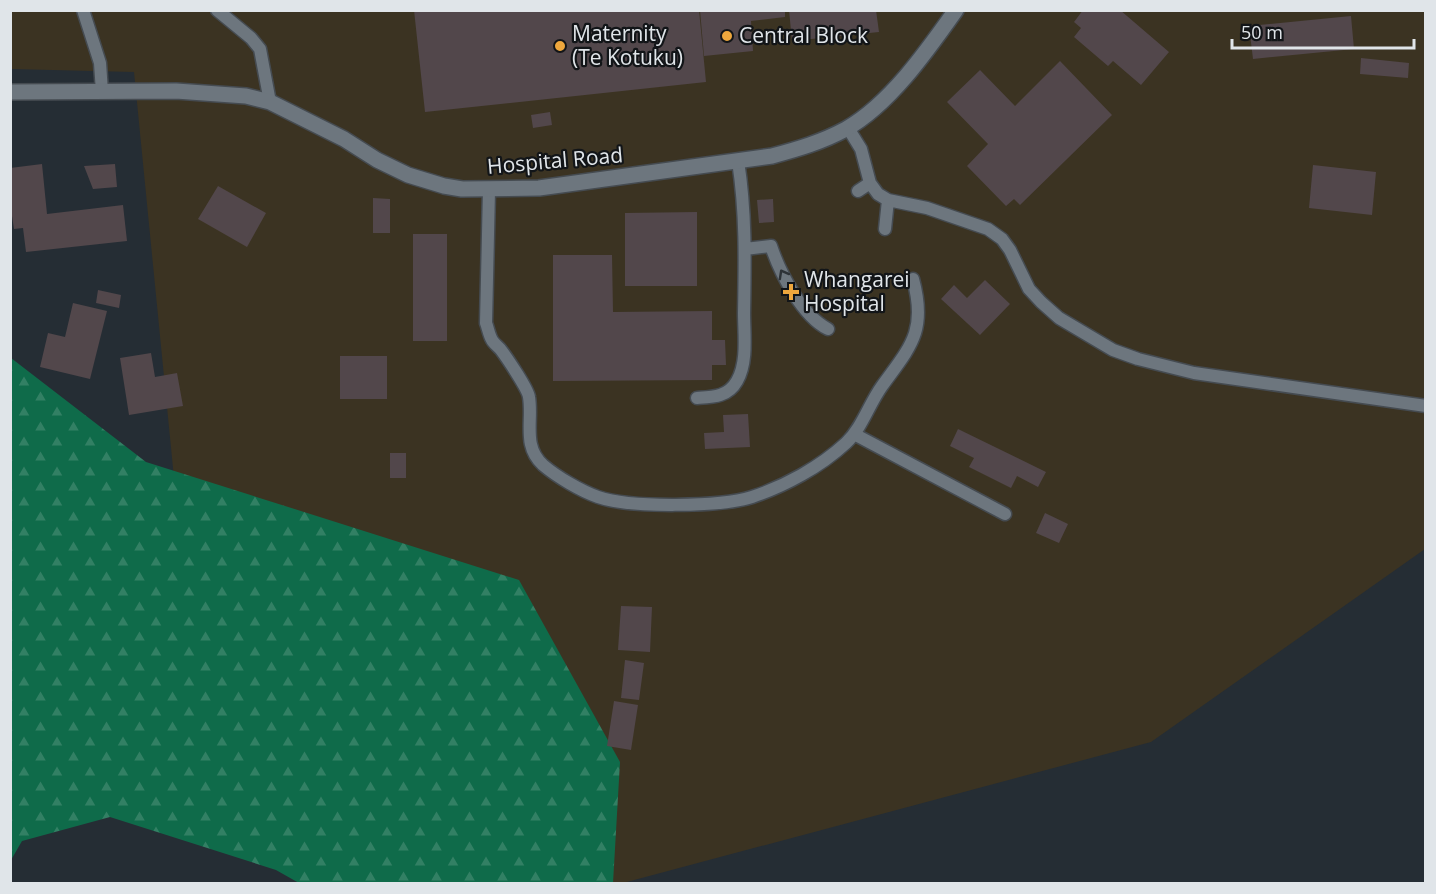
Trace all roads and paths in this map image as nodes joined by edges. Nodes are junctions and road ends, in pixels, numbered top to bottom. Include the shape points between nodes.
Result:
1 (83, 10) edge
2 (217, 10) edge
3 (956, 10) edge
4 (10, 92) edge
5 (102, 92) junction
6 (270, 102) junction
7 (848, 128) junction
8 (738, 161) junction
9 (870, 183) junction
10 (489, 190) junction
11 (858, 191) dead end
12 (888, 200) junction
13 (885, 229) dead end
14 (745, 249) junction
15 (913, 279) dead end
16 (828, 329) dead end
17 (697, 398) dead end
18 (1425, 406) edge
19 (854, 434) junction
20 (1005, 514) dead end

1 - 5 lane via 100,63
2 - 6 lane via 261,48
3 - 7 street, Hospital Road via 887,96
4 - 5 street, Hospital Road
5 - 6 street, Hospital Road via 208,93
6 - 10 street, Hospital Road via 408,175 444,186
7 - 8 street, Hospital Road via 805,148
7 - 9 lane via 861,149
8 - 10 street, Hospital Road via 539,188
8 - 14 lane
9 - 11 lane
9 - 12 lane
10 - 19 lane via 486,323 491,339 529,395 530,446 542,465 581,490 612,501 721,503 749,498 799,477
12 - 13 lane
12 - 18 lane via 927,208 988,229 1010,249 1029,289 1041,302 1067,323 1113,350 1194,373
16 -> 14 lane via 813,319 782,276 771,246
14 - 17 lane via 742,368 729,391 718,397
15 - 19 lane via 920,313 915,334
19 - 20 lane

